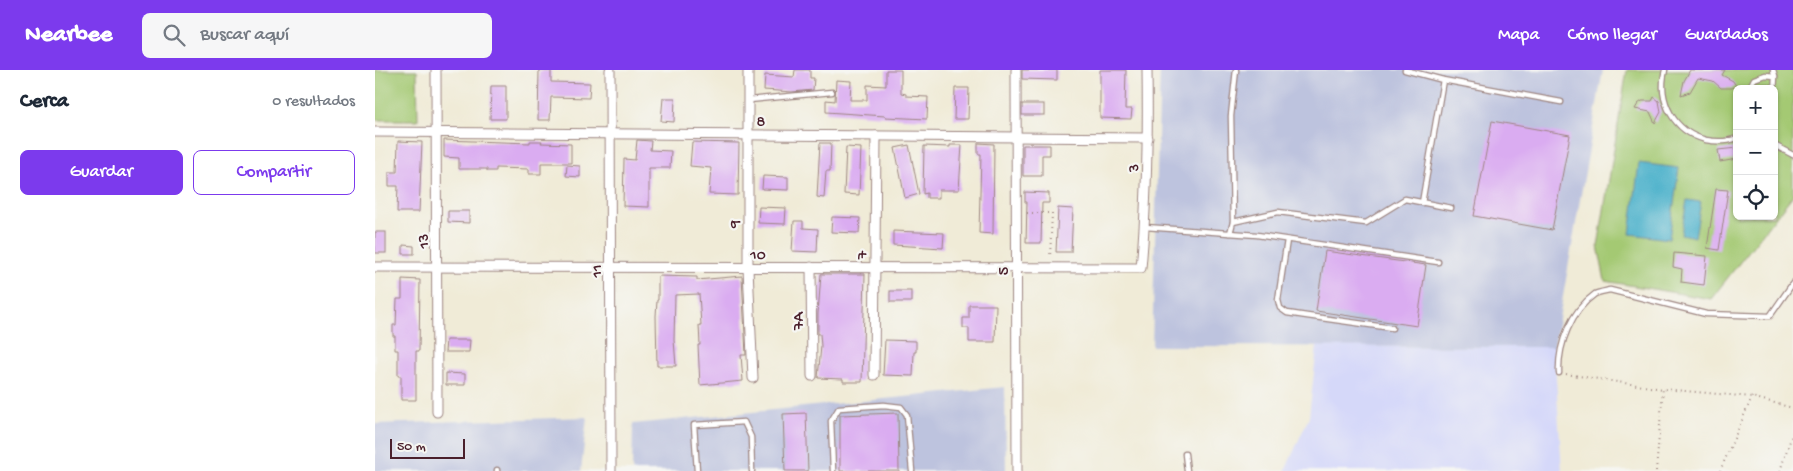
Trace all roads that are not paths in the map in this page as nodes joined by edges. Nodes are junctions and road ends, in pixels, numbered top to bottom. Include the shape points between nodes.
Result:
1 (436, 70) edge
2 (610, 70) edge
3 (748, 70) edge
4 (1016, 70) edge
5 (1147, 70) edge
6 (1235, 70) edge
7 (1405, 70) edge
8 (1665, 70) edge
9 (1774, 73) edge
10 (1443, 80) junction
11 (1751, 85) edge
12 (832, 92) dead end
13 (747, 100) junction
14 (1561, 102) dead end
15 (375, 132) edge
16 (436, 132) junction
17 (610, 134) junction
18 (747, 135) junction
19 (876, 136) junction
20 (1017, 136) junction
21 (1148, 138) junction
22 (1733, 139) edge
23 (1778, 147) edge
24 (1793, 155) edge
25 (1421, 202) junction
26 (1451, 208) dead end
27 (1233, 222) junction
28 (1145, 227) junction
29 (1230, 233) junction
30 (1287, 240) junction
31 (1438, 262) dead end
32 (375, 267) edge
33 (437, 267) junction
34 (811, 267) junction
35 (1017, 267) junction
36 (611, 268) junction
37 (749, 268) junction
38 (875, 268) junction
39 (1141, 268) joint
40 (1793, 283) edge
41 (1392, 328) dead end
42 (1559, 373) road end
43 (874, 375) dead end
44 (812, 376) dead end
45 (753, 378) dead end
46 (437, 412) dead end
47 (1185, 454) dead end
48 (611, 471) edge
49 (697, 471) edge
50 (752, 471) edge
51 (833, 471) edge
52 (911, 471) edge
53 (1017, 471) edge
54 (1187, 471) edge

1 - 16 street, 13
2 - 17 street, 11
3 - 13 street, 9
4 - 20 street, 5
5 - 21 street, 3
6 - 27 lane via 1231,116
7 - 10 lane
8 - 22 lane via 1663,99 1670,115 1682,128 1714,142
9 - 11 lane via 1754,79
10 - 14 lane
10 - 25 lane
12 - 13 lane
13 - 18 street, 9
15 - 16 street, 8
16 - 17 street, 8
16 - 33 street, 13
17 - 18 street, 8
17 - 36 street, 11
18 - 19 street, 8
18 - 37 street, 9
19 - 20 street, 8
19 - 38 street, 7
20 - 21 street, 8
20 - 35 street, 5
21 - 28 street, 3
23 - 24 lane
25 - 26 lane
25 - 27 lane via 1405,199 1366,223 1278,212
27 - 29 lane
28 - 29 lane
28 - 39 street, 3
29 - 30 lane
30 - 31 lane
30 - 41 lane via 1278,300 1280,308 1287,313
32 - 33 street, 10
33 - 36 street, 10
33 - 46 street, 13
34 - 37 street, 10
34 - 38 street, 10
34 - 44 street, 7A
35 - 38 street, 10
35 - 39 street, 10
35 - 53 street, 5
36 - 37 street, 10
36 - 48 street, 11
37 - 45 street, 9
38 - 43 street, 7
40 - 42 lane via 1770,316 1706,314 1610,290 1596,294 1570,323 1558,360
47 - 54 lane
49 - 50 lane via 694,425 744,422 751,437
51 - 52 lane via 831,421 839,408 884,405 901,407 907,415

